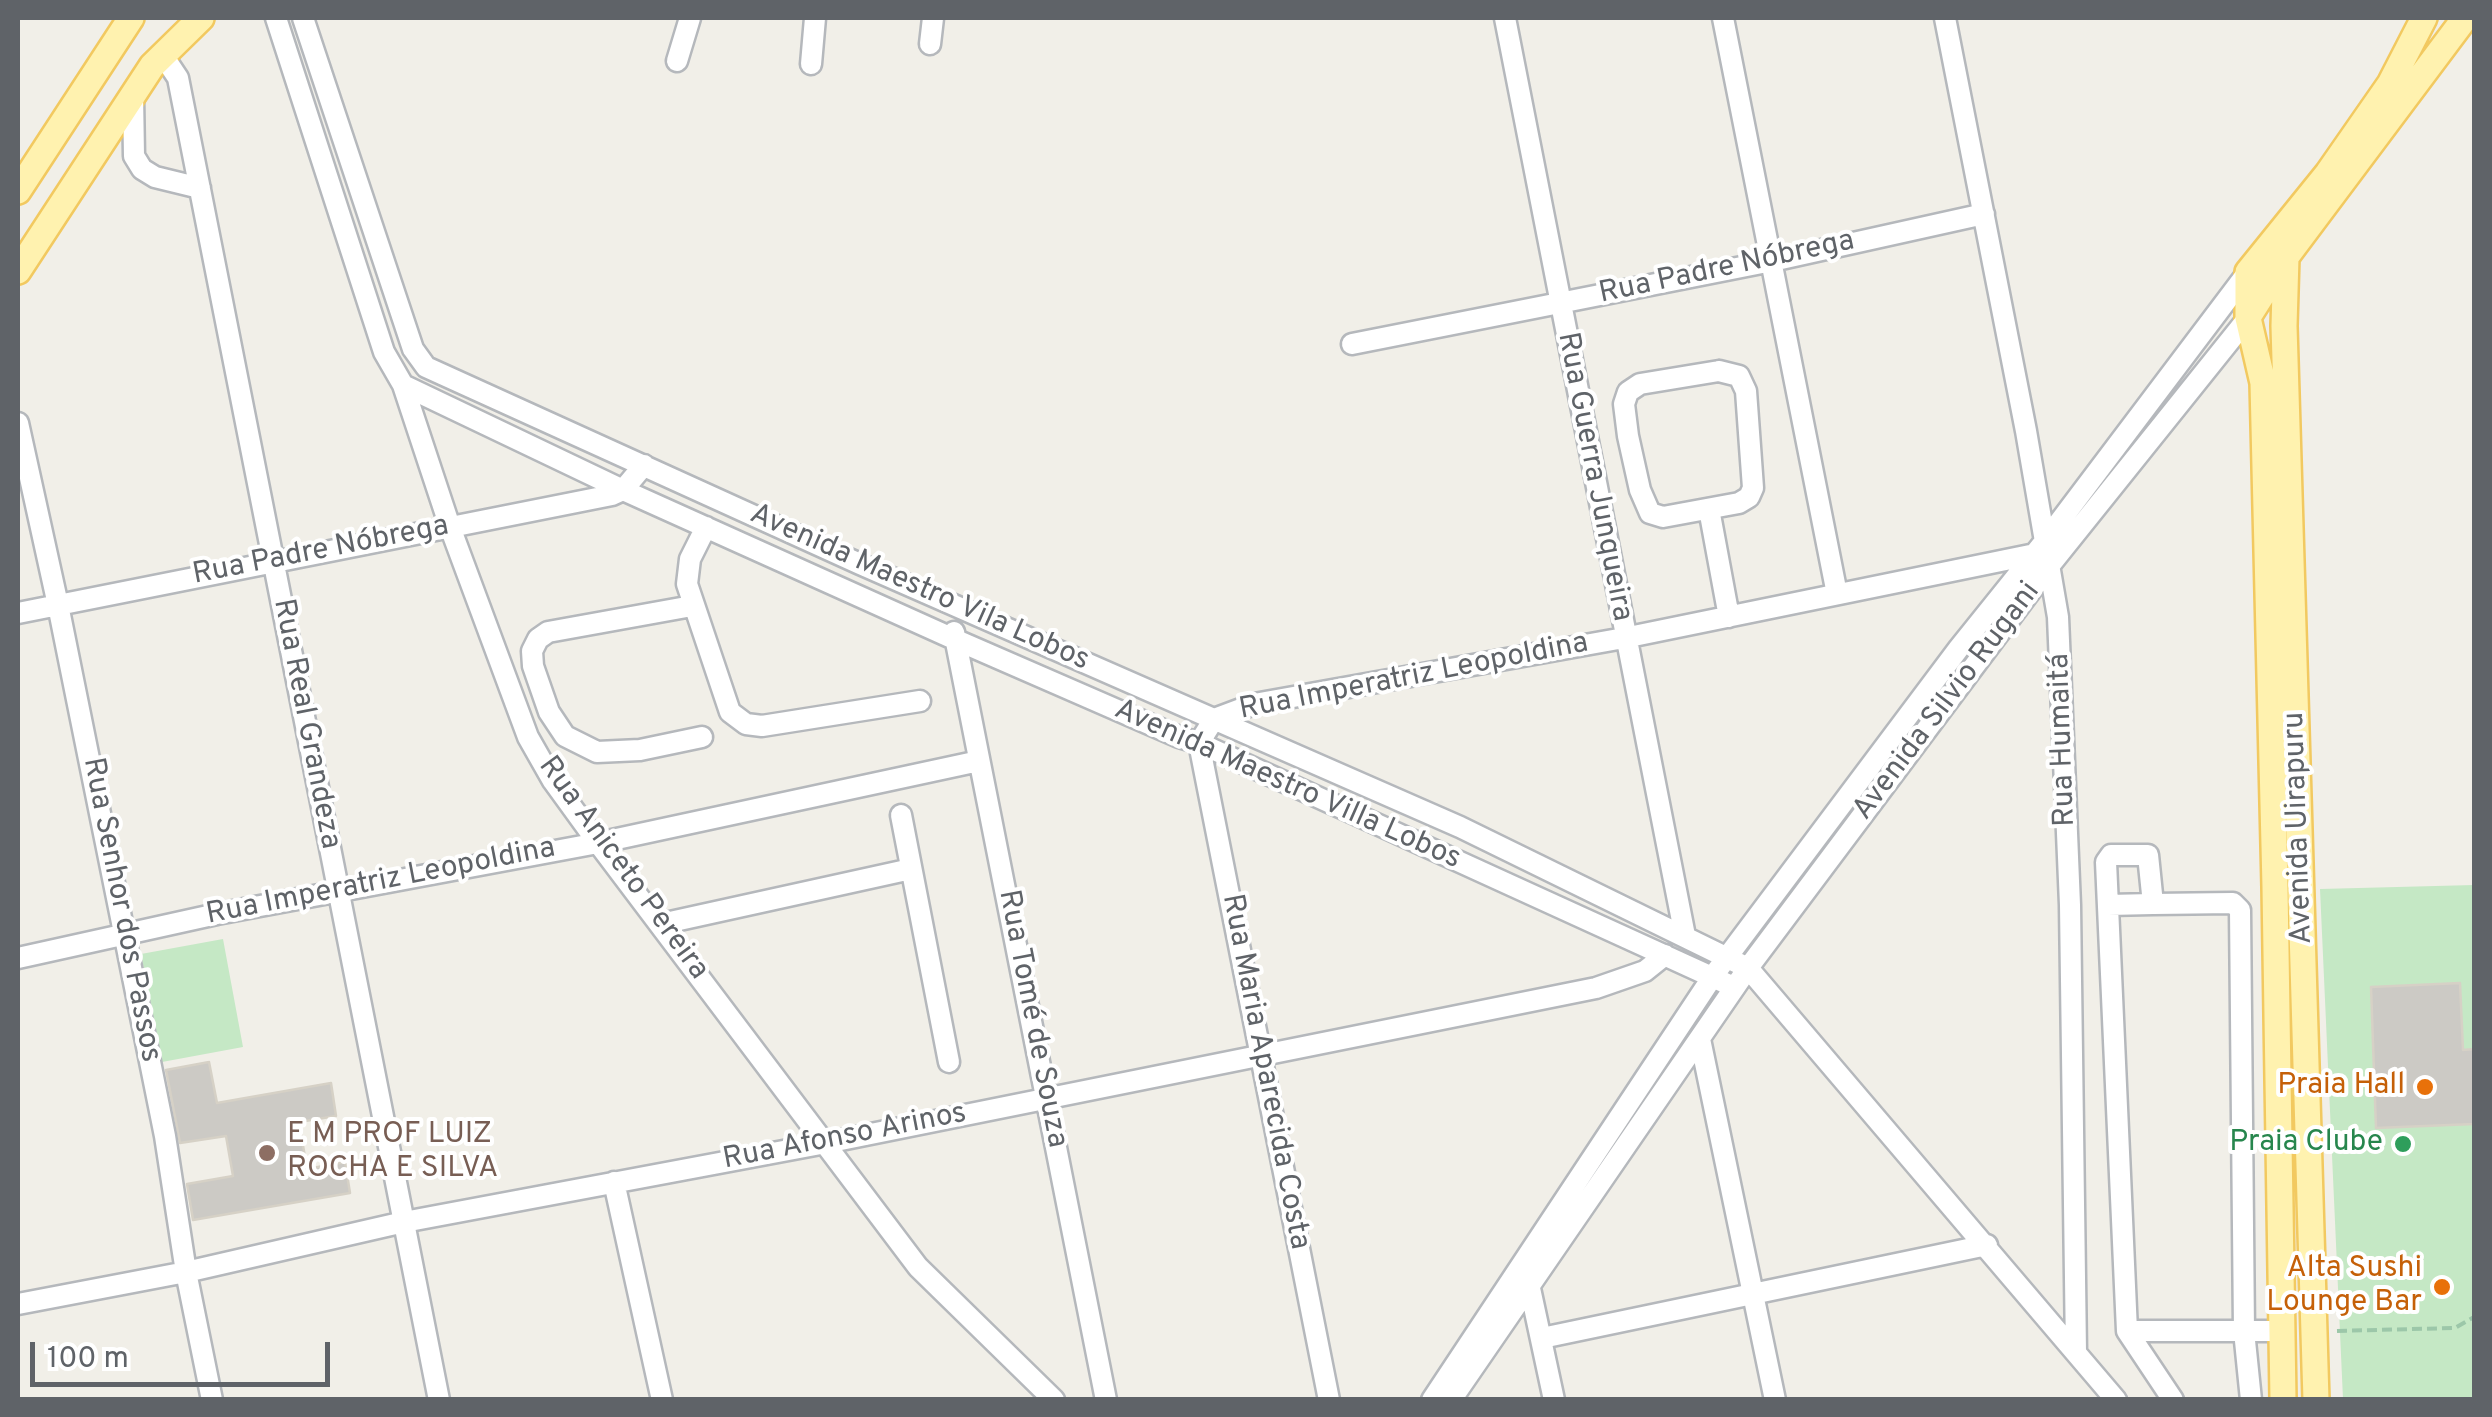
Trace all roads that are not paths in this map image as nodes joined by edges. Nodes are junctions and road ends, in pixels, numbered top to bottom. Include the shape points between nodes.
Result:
1 (201, 18) edge
2 (276, 18) edge
3 (303, 18) edge
4 (690, 18) edge
5 (815, 18) edge
6 (933, 18) edge
7 (1505, 18) edge
8 (1722, 18) edge
9 (1945, 18) edge
10 (2407, 18) edge
11 (2424, 18) edge
12 (2465, 18) edge
13 (122, 21) edge
14 (930, 44) dead end
15 (162, 54) junction
16 (2407, 54) junction
17 (677, 61) dead end
18 (810, 64) dead end
19 (133, 95) junction
20 (200, 188) junction
21 (18, 192) edge
22 (1984, 214) junction
23 (2286, 257) junction
24 (1772, 261) junction
25 (385, 264) junction
26 (18, 271) edge
27 (358, 272) junction
28 (2248, 272) junction
29 (1560, 304) junction
30 (2248, 318) junction
31 (1352, 344) dead end
32 (403, 385) junction
33 (18, 423) edge
34 (644, 466) junction
35 (623, 490) junction
36 (1709, 509) junction
37 (450, 526) junction
38 (706, 527) junction
39 (2044, 553) junction
40 (272, 560) junction
41 (1837, 594) junction
42 (58, 606) junction
43 (692, 606) junction
44 (955, 606) junction
45 (18, 613) edge
46 (1729, 617) junction
47 (954, 638) junction
48 (1624, 638) junction
49 (920, 701) dead end
50 (1214, 718) junction
51 (702, 738) dead end
52 (1200, 744) junction
53 (979, 761) junction
54 (901, 815) dead end
55 (598, 842) junction
56 (911, 869) junction
57 (2275, 887) junction
58 (2302, 887) junction
59 (339, 893) junction
60 (2153, 904) junction
61 (2108, 905) junction
62 (661, 924) junction
63 (124, 932) junction
64 (1685, 936) junction
65 (1665, 955) junction
66 (1728, 957) junction
67 (18, 958) edge
68 (1748, 968) junction
69 (1713, 976) junction
70 (1734, 987) junction
71 (1700, 1039) junction
72 (1260, 1054) junction
73 (949, 1062) dead end
74 (1046, 1098) junction
75 (826, 1143) junction
76 (614, 1182) junction
77 (404, 1222) junction
78 (1986, 1245) junction
79 (1522, 1262) junction
80 (186, 1272) junction
81 (1529, 1284) junction
82 (1753, 1294) junction
83 (18, 1304) edge
84 (2282, 1330) junction
85 (2127, 1331) junction
86 (2244, 1331) junction
87 (1542, 1338) junction
88 (2076, 1352) junction
89 (212, 1400) edge
90 (438, 1400) edge
91 (662, 1400) edge
92 (1054, 1400) edge
93 (1106, 1400) edge
94 (1329, 1400) edge
95 (1432, 1400) edge
96 (1450, 1400) edge
97 (1554, 1400) edge
98 (1775, 1400) edge
99 (2116, 1400) edge
100 (2173, 1400) edge
101 (2251, 1400) edge
102 (2283, 1400) edge
103 (2316, 1400) edge

1 - 15 main road
2 - 27 street, Rua Aniceto Pereira
3 - 25 street, Avenida Maestro Vila Lobos
4 - 17 street
5 - 18 street
6 - 14 street
7 - 29 street, Rua Guerra Junqueira
8 - 24 street
9 - 22 street, Rua Humaitá
10 - 16 main road
11 - 16 main road, Avenida Silvio Rugani
12 - 23 main road, Avenida Silvio Rugani
13 - 15 main road
13 - 21 main road
15 - 19 main road
15 - 20 street, Rua Real Grandeza via 178,78
16 - 28 main road, Avenida Silvio Rugani via 2328,172
19 - 20 street via 134,156 142,168
19 - 26 main road
20 - 40 street, Rua Real Grandeza
22 - 24 street, Rua Padre Nóbrega
22 - 39 street, Rua Humaitá
23 - 30 main road, Avenida Silvio Rugani
23 - 58 main road, Avenida Uirapuru
24 - 29 street, Rua Padre Nóbrega
24 - 41 street
25 - 27 street
25 - 34 street, Avenida Maestro Vila Lobos via 426,367
27 - 32 street, Rua Aniceto Pereira via 384,352
28 - 30 main road, Avenida Uirapuru
28 - 39 street, Avenida Silvio Rugani
29 - 31 street, Rua Padre Nóbrega
29 - 48 street, Rua Guerra Junqueira
30 - 39 street, Avenida Silvio Rugani
30 - 57 main road, Avenida Uirapuru via 2262,383
32 - 35 street, Avenida Maestro Villa Lobos
32 - 37 street, Rua Aniceto Pereira
33 - 42 street, Rua Senhor dos Passos
34 - 35 street
34 - 44 street, Avenida Maestro Vila Lobos
35 - 37 street, Rua Padre Nóbrega
35 - 38 street, Avenida Maestro Villa Lobos
36 - 36 street via 1650,512 1624,404 1640,384 1719,370 1738,376 1746,391 1753,488 1739,503
36 - 46 street
37 - 40 street, Rua Padre Nóbrega
37 - 55 street, Rua Aniceto Pereira via 528,738
38 - 43 street via 690,559
38 - 47 street, Avenida Maestro Villa Lobos
39 - 41 street, Rua Imperatriz Leopoldina
39 - 66 street, Avenida Silvio Rugani via 1960,648
39 - 68 street, Avenida Silvio Rugani
39 - 88 street, Rua Humaitá via 2058,618 2064,710
40 - 42 street, Rua Padre Nóbrega
40 - 59 street, Rua Real Grandeza
41 - 46 street, Rua Imperatriz Leopoldina
42 - 45 street, Rua Padre Nóbrega
42 - 63 street, Rua Senhor dos Passos
43 - 49 street via 730,712 746,724
43 - 51 street via 548,632 532,651 533,666 565,736 598,752
44 - 47 street, Rua Tomé de Souza
44 - 50 street, Avenida Maestro Vila Lobos
46 - 48 street, Rua Imperatriz Leopoldina
47 - 52 street, Avenida Maestro Villa Lobos
47 - 53 street, Rua Tomé de Souza
48 - 50 street, Rua Imperatriz Leopoldina via 1254,704
48 - 64 street, Rua Guerra Junqueira
50 - 52 street, Rua Imperatriz Leopoldina
50 - 64 street, Avenida Maestro Vila Lobos
52 - 65 street, Avenida Maestro Villa Lobos
52 - 72 street, Rua Maria Aparecida Costa
53 - 55 street, Rua Imperatriz Leopoldina
53 - 74 street, Rua Tomé de Souza
54 - 56 street
55 - 59 street, Rua Imperatriz Leopoldina
55 - 62 street, Rua Aniceto Pereira
56 - 62 street
56 - 73 street
57 - 58 main road
57 - 84 main road, Avenida Uirapuru
58 - 103 main road, Avenida Uirapuru
59 - 63 street, Rua Imperatriz Leopoldina
59 - 77 street, Rua Real Grandeza
60 - 61 street
60 - 61 street via 2150,861 2143,853 2108,858
60 - 86 street via 2233,903 2240,910
61 - 85 street
62 - 75 street, Rua Aniceto Pereira
63 - 67 street, Rua Imperatriz Leopoldina
63 - 80 street, Rua Senhor dos Passos
64 - 66 street, Avenida Maestro Vila Lobos
65 - 69 street, Avenida Maestro Villa Lobos
65 - 72 street, Rua Afonso Arinos via 1645,971 1596,988
66 - 68 street, Avenida Maestro Vila Lobos
66 - 69 street, Avenida Silvio Rugani
68 - 70 street, Avenida Silvio Rugani
68 - 78 street
69 - 70 street, Avenida Maestro Villa Lobos
69 - 79 street, Avenida Silvio Rugani
70 - 71 street, Avenida Silvio Rugani
71 - 81 street, Avenida Silvio Rugani
71 - 82 street
72 - 74 street, Rua Afonso Arinos
72 - 94 street, Rua Maria Aparecida Costa
74 - 75 street, Rua Afonso Arinos
74 - 93 street, Rua Tomé de Souza
75 - 76 street, Rua Afonso Arinos
75 - 92 street, Rua Aniceto Pereira via 918,1267
76 - 77 street, Rua Afonso Arinos
76 - 91 street
77 - 80 street, Rua Afonso Arinos
77 - 90 street, Rua Real Grandeza
78 - 82 street
78 - 88 street
79 - 81 street
79 - 95 street, Avenida Silvio Rugani
80 - 83 street, Rua Afonso Arinos
80 - 89 street, Rua Senhor dos Passos
81 - 87 street
81 - 96 street, Avenida Silvio Rugani
82 - 87 street
82 - 98 street
84 - 86 street
84 - 102 main road, Avenida Uirapuru
85 - 86 street
85 - 100 street
86 - 101 street
87 - 97 street
88 - 99 street

